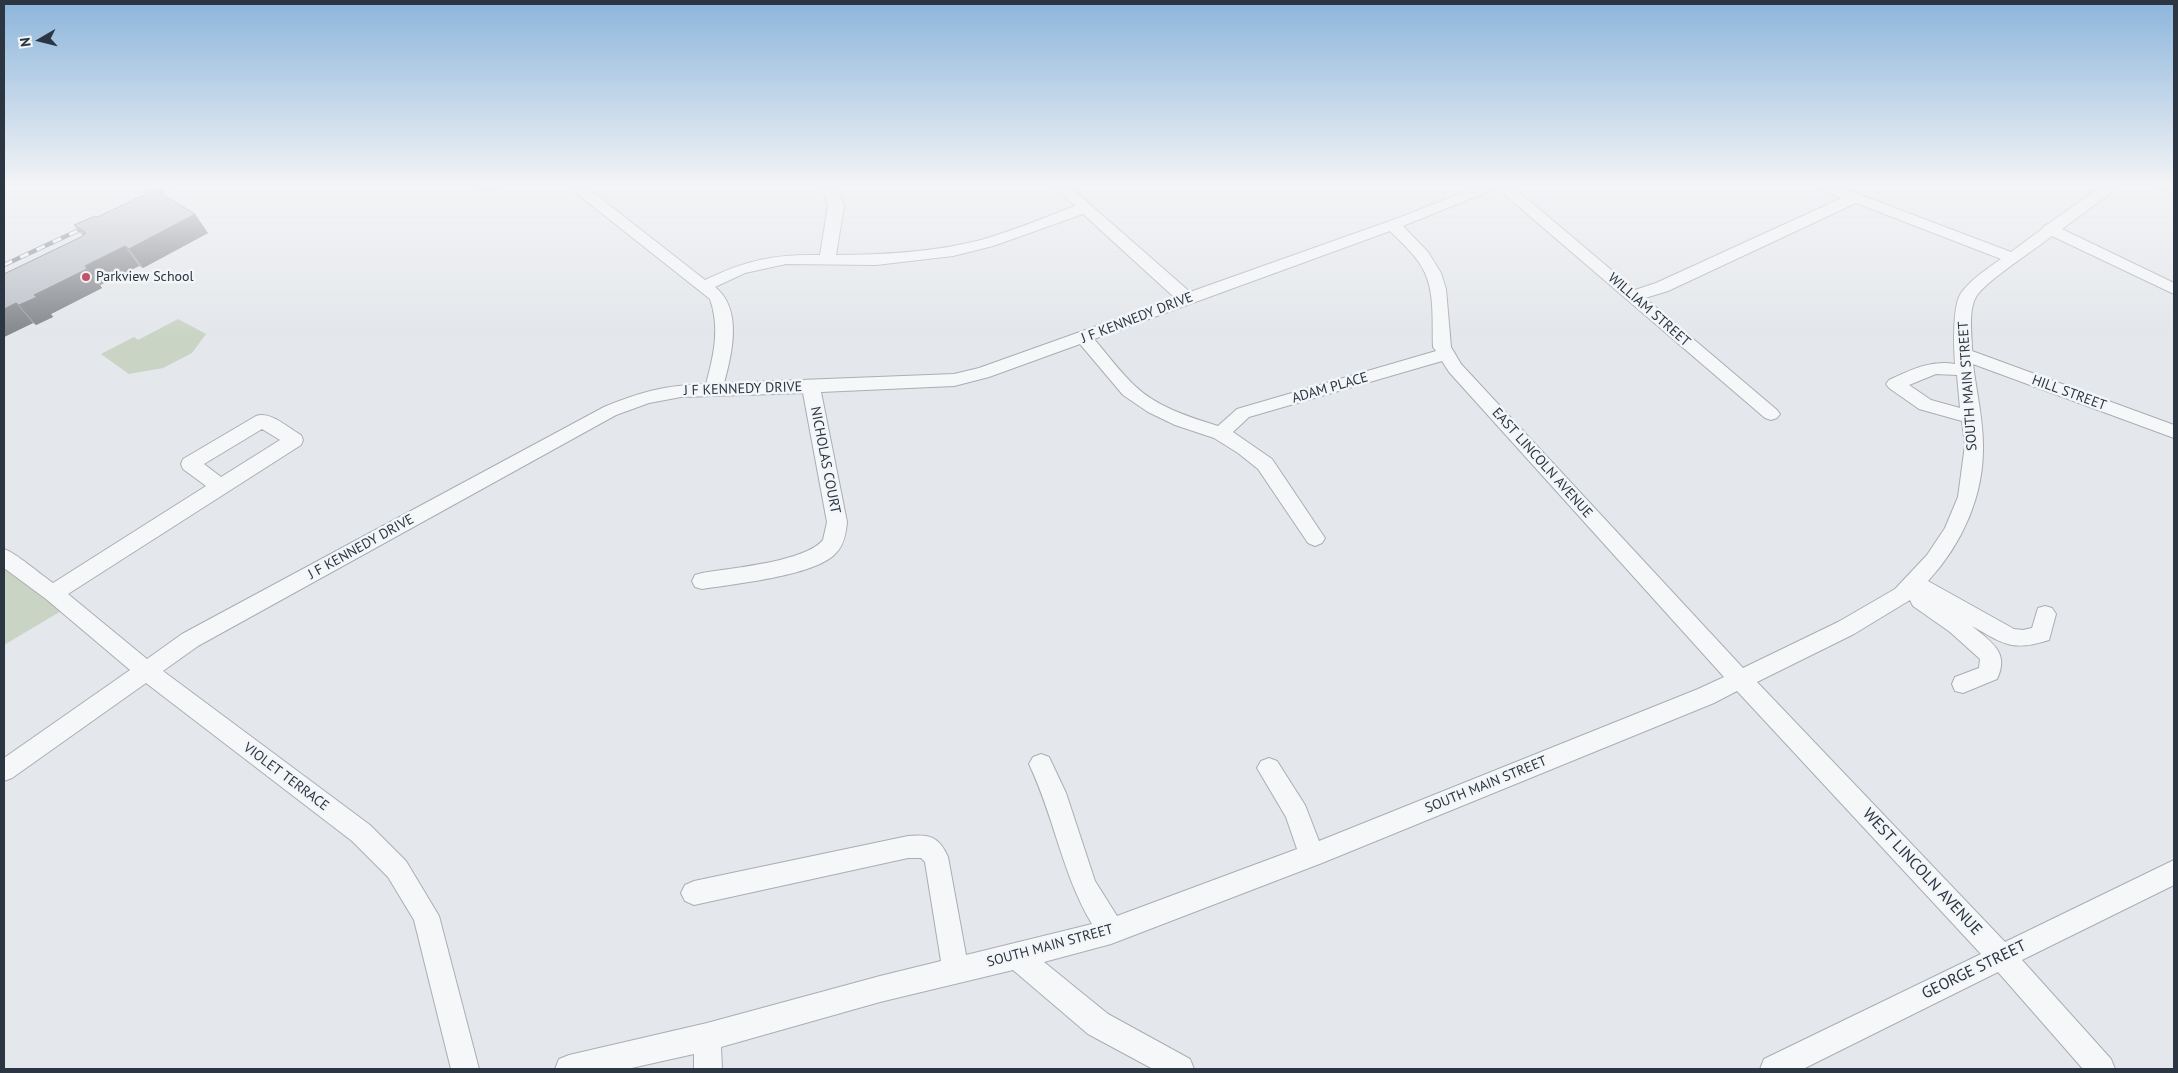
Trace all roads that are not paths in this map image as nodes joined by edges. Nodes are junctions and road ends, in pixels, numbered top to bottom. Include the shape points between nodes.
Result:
1 (640, 236) edge
2 (830, 236) edge
3 (1006, 236) edge
4 (1116, 236) edge
5 (1362, 236) edge
6 (1404, 236) edge
7 (1562, 236) edge
8 (1772, 236) edge
9 (1955, 236) edge
10 (2041, 236) edge
11 (2065, 236) edge
12 (2012, 258) junction
13 (826, 259) junction
14 (704, 286) junction
15 (2174, 289) edge
16 (1633, 296) junction
17 (1187, 299) junction
18 (1084, 338) junction
19 (1445, 354) junction
20 (1964, 363) junction
21 (714, 388) junction
22 (811, 388) junction
23 (1771, 414) dead end
24 (1970, 417) junction
25 (2174, 432) edge
26 (1221, 433) junction
27 (220, 487) junction
28 (1315, 538) dead end
29 (4, 557) edge
30 (702, 581) dead end
31 (1910, 587) junction
32 (53, 593) junction
33 (2045, 614) dead end
34 (145, 670) junction
35 (1739, 678) junction
36 (1963, 684) dead end
37 (1041, 764) dead end
38 (1269, 768) dead end
39 (4, 770) edge
40 (1313, 855) junction
41 (2174, 872) edge
42 (694, 893) dead end
43 (1111, 931) junction
44 (1016, 955) junction
45 (2000, 956) junction
46 (956, 970) junction
47 (707, 1037) junction
48 (465, 1069) edge
49 (569, 1069) edge
50 (708, 1069) edge
51 (1180, 1069) edge
52 (1774, 1069) edge
53 (2101, 1069) edge

1 - 14 street
2 - 13 street
3 - 13 street via 953,252 876,260
4 - 17 street
5 - 17 street, J F KENNEDY DRIVE
6 - 19 street via 1433,272
7 - 16 street, WILLIAM STREET
8 - 16 street via 1662,287
9 - 12 street
10 - 12 street, SOUTH MAIN STREET
11 - 15 street
12 - 20 street, SOUTH MAIN STREET via 1968,295 1964,313
13 - 14 street via 786,259 764,263 740,269
14 - 21 street via 716,297 725,323 725,344
16 - 23 street, WILLIAM STREET
17 - 18 street, J F KENNEDY DRIVE
18 - 22 street, J F KENNEDY DRIVE via 954,380
18 - 26 street via 1128,391 1181,421
19 - 26 street, ADAM PLACE via 1243,413
19 - 35 street, EAST LINCOLN AVENUE
20 - 24 street, SOUTH MAIN STREET
20 - 24 street, HILL STREET via 1931,368 1895,384 1925,405
20 - 25 street, HILL STREET
21 - 22 street, J F KENNEDY DRIVE
21 - 34 street, J F KENNEDY DRIVE via 646,397 610,411 190,640
22 - 30 street, NICHOLAS COURT via 837,522 836,537 828,550 810,561
24 - 31 street, SOUTH MAIN STREET via 1974,445 1968,497 1954,531 1934,561
26 - 28 street via 1265,464
27 - 27 street via 244,471 294,440 262,420 190,464
27 - 32 street
29 - 32 street, VIOLET TERRACE
31 - 33 street via 2010,637 2023,639 2041,634
31 - 35 street, SOUTH MAIN STREET via 1846,628
31 - 36 street via 1991,656 1989,673
32 - 34 street, VIOLET TERRACE
34 - 39 street, J F KENNEDY DRIVE
34 - 48 street, VIOLET TERRACE via 362,834 397,869 426,916
35 - 40 street, SOUTH MAIN STREET via 1706,696
35 - 45 street, WEST LINCOLN AVENUE
37 - 43 street via 1084,884
38 - 40 street via 1297,813
40 - 43 street, SOUTH MAIN STREET
41 - 45 street, GEORGE STREET
42 - 46 street via 908,847 926,846 936,857
43 - 44 street, SOUTH MAIN STREET
44 - 46 street, SOUTH MAIN STREET
44 - 51 street via 1098,1024
45 - 52 street, GEORGE STREET
45 - 53 street, WEST LINCOLN AVENUE
46 - 47 street, SOUTH MAIN STREET
47 - 49 street, SOUTH MAIN STREET
47 - 50 street

